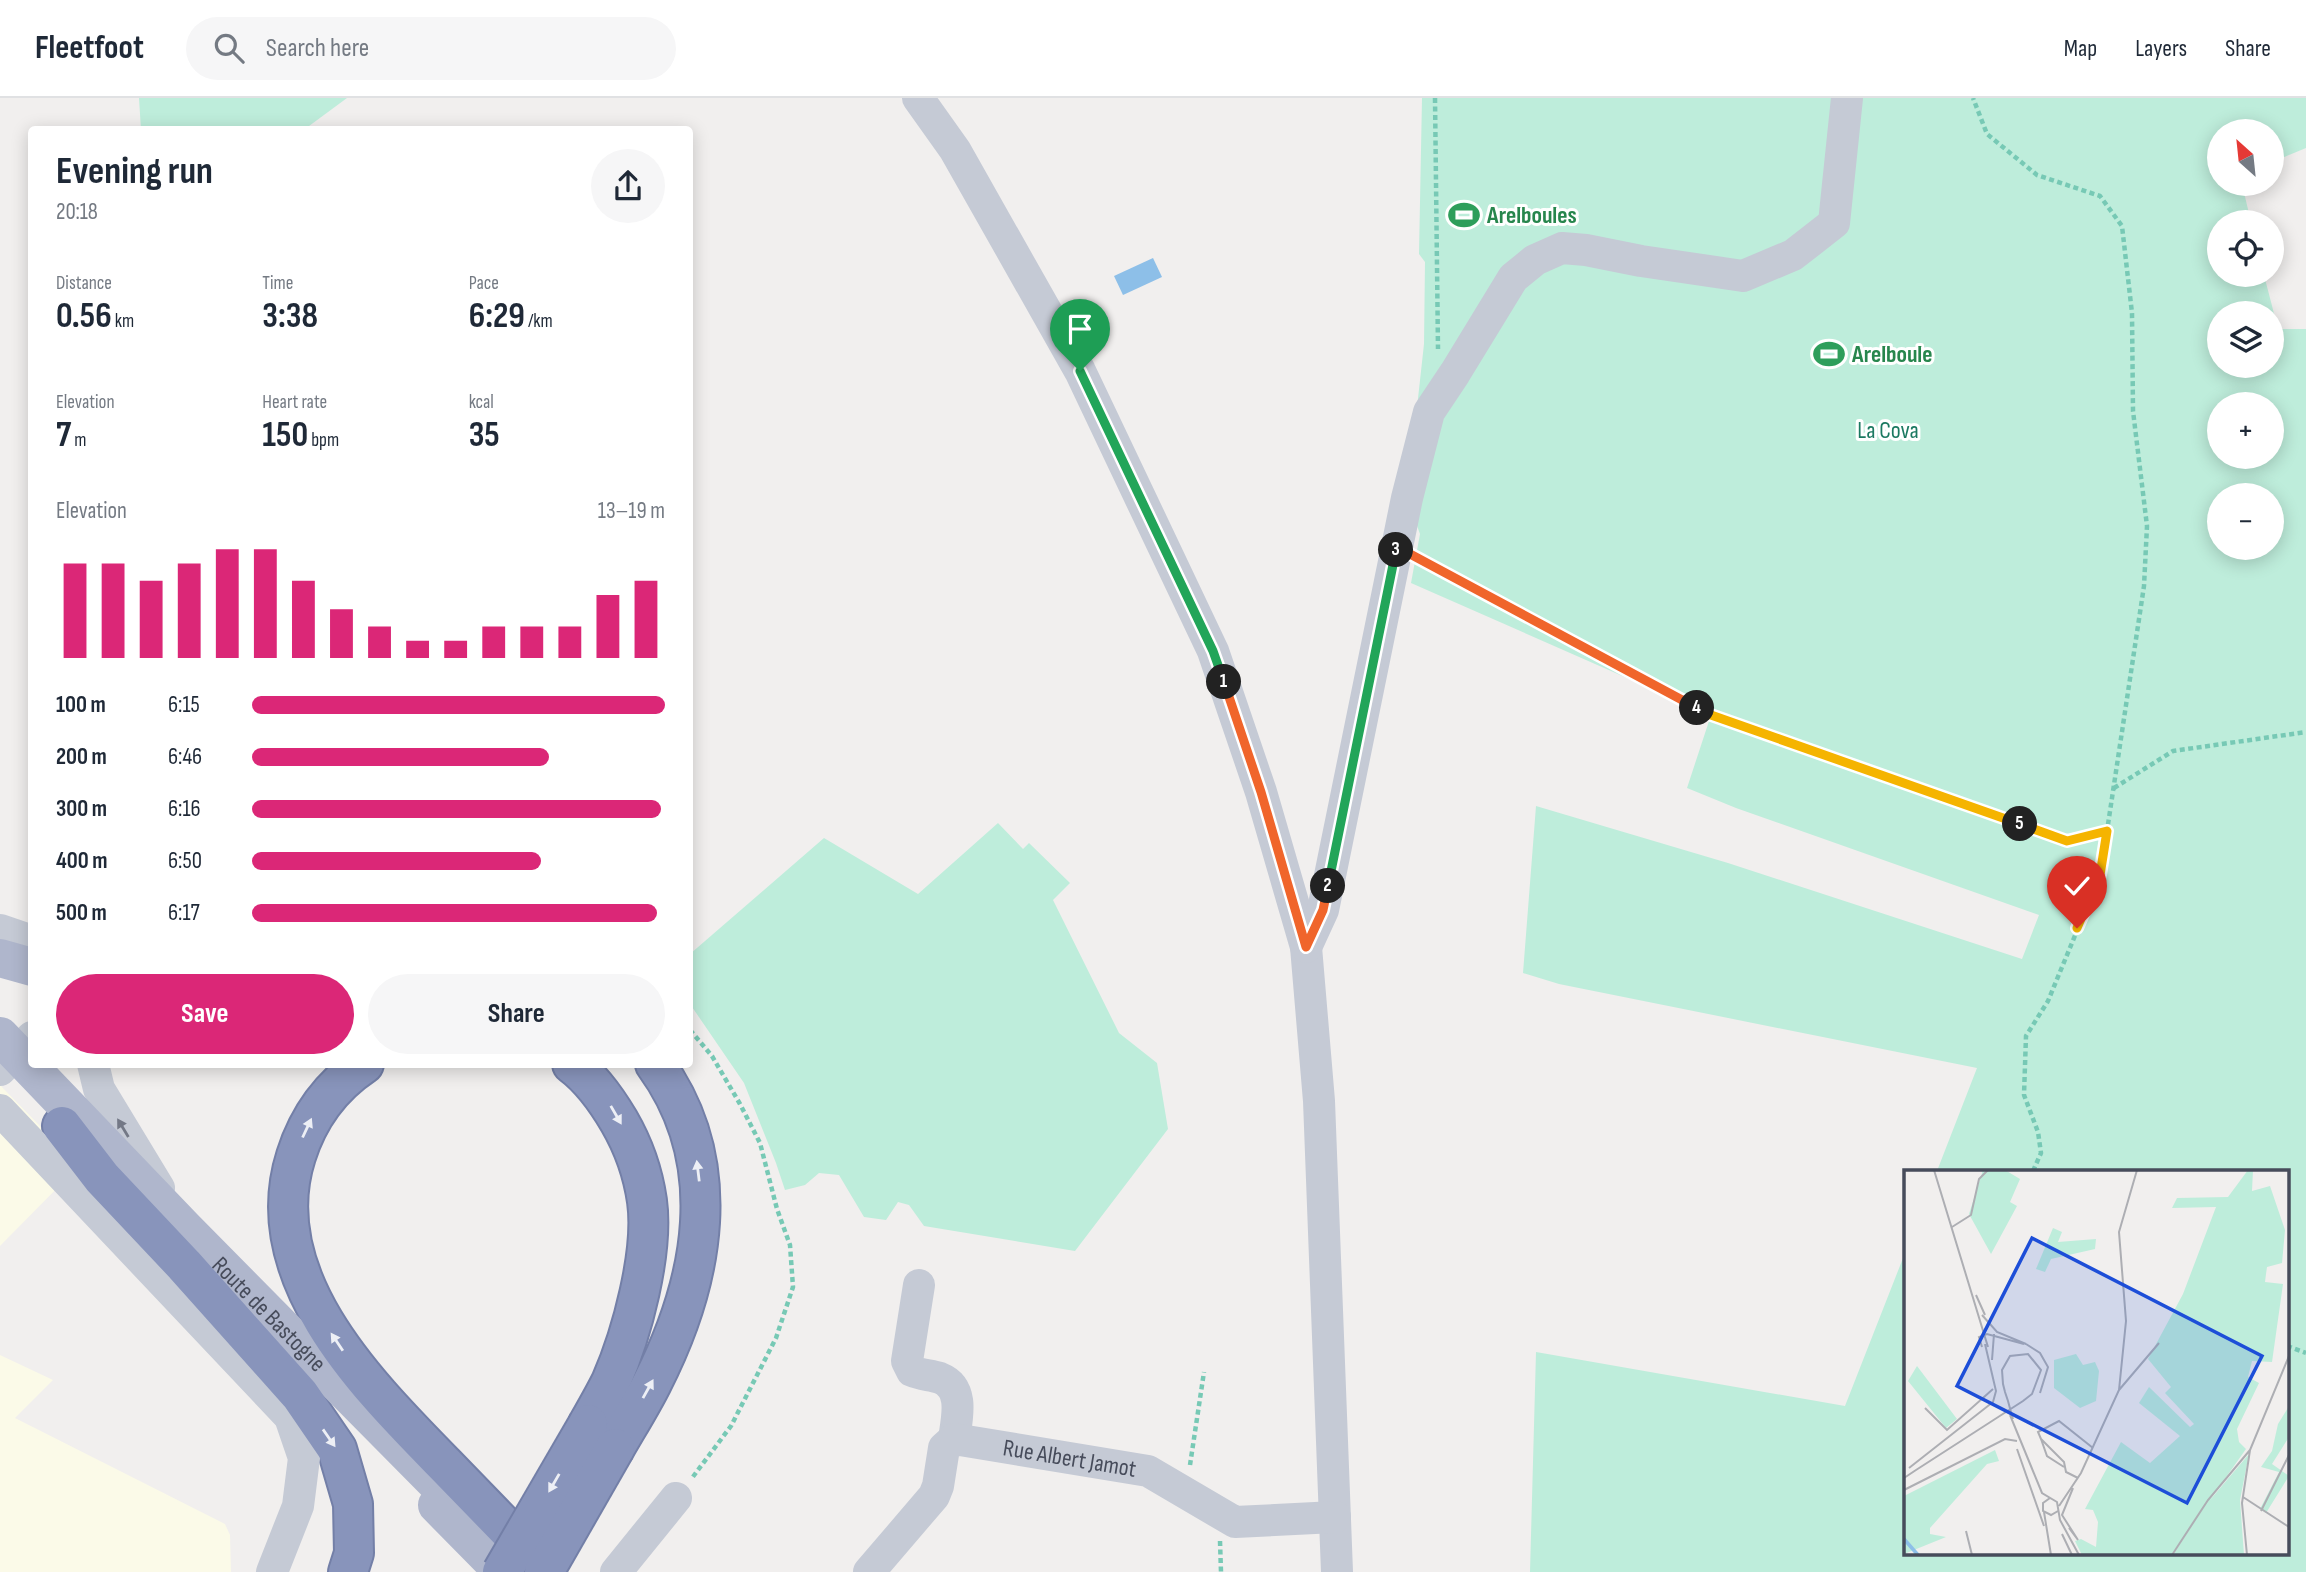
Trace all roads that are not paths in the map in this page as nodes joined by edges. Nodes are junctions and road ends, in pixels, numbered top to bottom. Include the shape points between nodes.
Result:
1 (918, 98) edge
2 (1847, 98) edge
3 (0, 930) edge
4 (28, 940) edge
5 (1306, 947) junction
6 (0, 958) edge
7 (28, 966) edge
8 (8, 1054) edge
9 (94, 1068) edge
10 (358, 1068) edge
11 (578, 1068) edge
12 (658, 1068) edge
13 (0, 1110) edge
14 (62, 1126) junction
15 (184, 1228) junction
16 (919, 1285) dead end
17 (601, 1436) junction
18 (954, 1439) junction
19 (676, 1498) road end
20 (1335, 1517) junction
21 (272, 1572) edge
22 (348, 1572) edge
23 (502, 1572) edge
24 (525, 1572) edge
25 (546, 1572) edge
26 (616, 1572) edge
27 (869, 1572) edge
28 (1337, 1572) edge

1 - 5 street via 955,149 1080,371 1213,651 1261,792
2 - 5 street via 1835,223 1793,255 1743,276 1562,248 1535,260 1513,278 1429,412 1323,910
3 - 4 street
5 - 20 street via 1319,1101
6 - 7 main road
8 - 14 main road, Route de Bastogne
8 - 15 main road, Route de Bastogne
15 -> 9 street via 99,1089
25 -> 10 highway via 361,1374 322,1318 297,1262 287,1203 289,1177 309,1122 327,1097
11 -> 17 highway via 607,1101 627,1135 647,1201 647,1240 636,1304 611,1382
17 -> 12 highway via 652,1384 688,1293 699,1246 694,1144
13 - 21 street via 290,1416 304,1458 298,1506
14 -> 22 highway via 102,1178 300,1395 337,1449 353,1504 354,1553
14 - 23 main road, Route de Bastogne via 112,1171
15 - 24 main road, Route de Bastogne
16 - 18 street via 906,1361 912,1371 947,1381 956,1392
17 -> 23 highway, bridge
17 - 25 highway, bridge
18 - 20 street, Rue Albert Jamot via 1148,1471 1235,1522
18 - 27 street via 944,1448 934,1496
19 - 26 street
20 - 28 street

